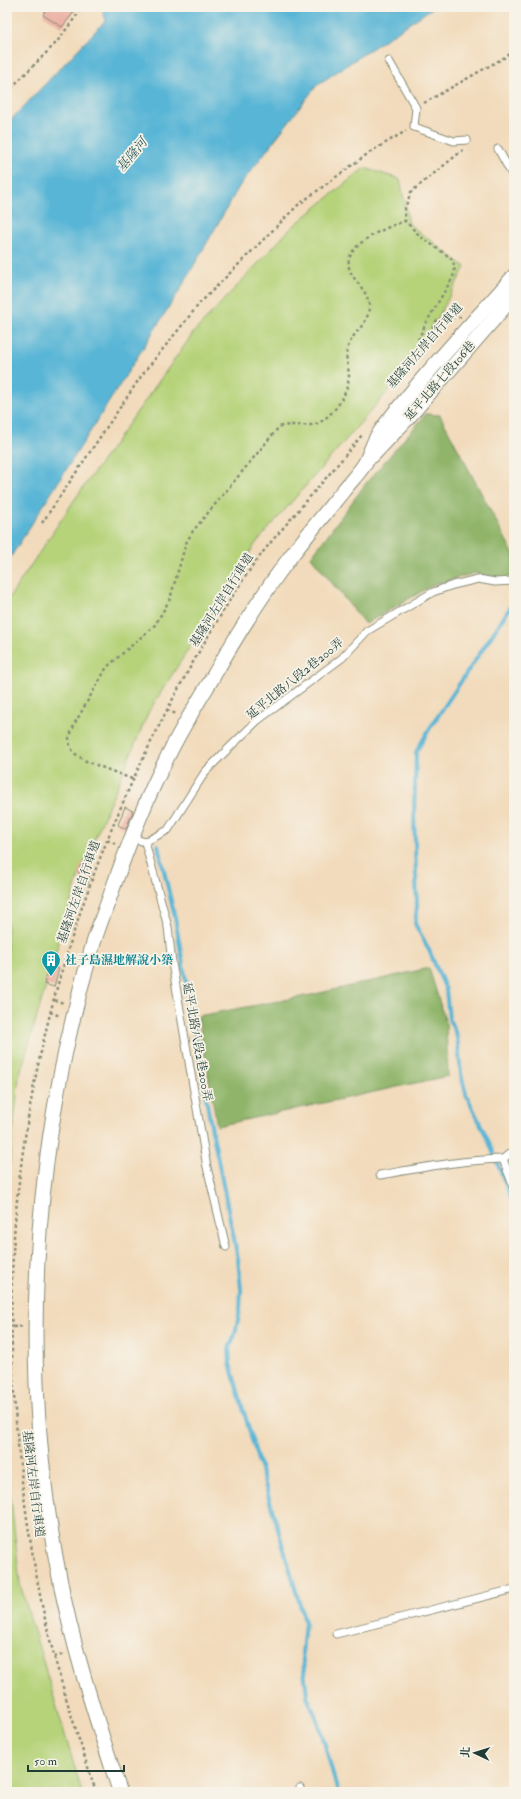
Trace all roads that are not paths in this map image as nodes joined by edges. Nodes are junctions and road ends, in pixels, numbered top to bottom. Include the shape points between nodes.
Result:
1 (389, 61) dead end
2 (467, 143) road end
3 (498, 149) dead end
4 (514, 178) edge
5 (514, 279) edge
6 (514, 296) edge
7 (365, 464) junction
8 (514, 581) edge
9 (132, 838) junction
10 (146, 842) junction
11 (514, 1150) edge
12 (503, 1159) junction
13 (380, 1175) dead end
14 (514, 1188) edge
15 (226, 1247) dead end
16 (514, 1589) edge
17 (336, 1634) dead end
18 (120, 1792) edge

1 - 2 lane via 416,108 414,127 454,142
3 - 4 lane
5 - 7 street via 447,349 395,412 377,436
6 - 7 street, 延平北路七段106巷
7 - 9 street via 291,555 245,622 164,762
8 - 10 lane, 延平北路八段2巷200弄 via 495,582 478,579 453,585 433,592 367,631 342,658 257,721 205,772 168,830
9 - 10 lane
9 - 18 street via 93,944 72,1019 56,1100 44,1179 36,1326 38,1403 45,1483 59,1575 87,1686
10 - 15 lane, 延平北路八段2巷200弄 via 168,927 207,1167
11 - 12 lane
12 - 13 lane via 440,1165
12 - 14 lane
16 - 17 lane

